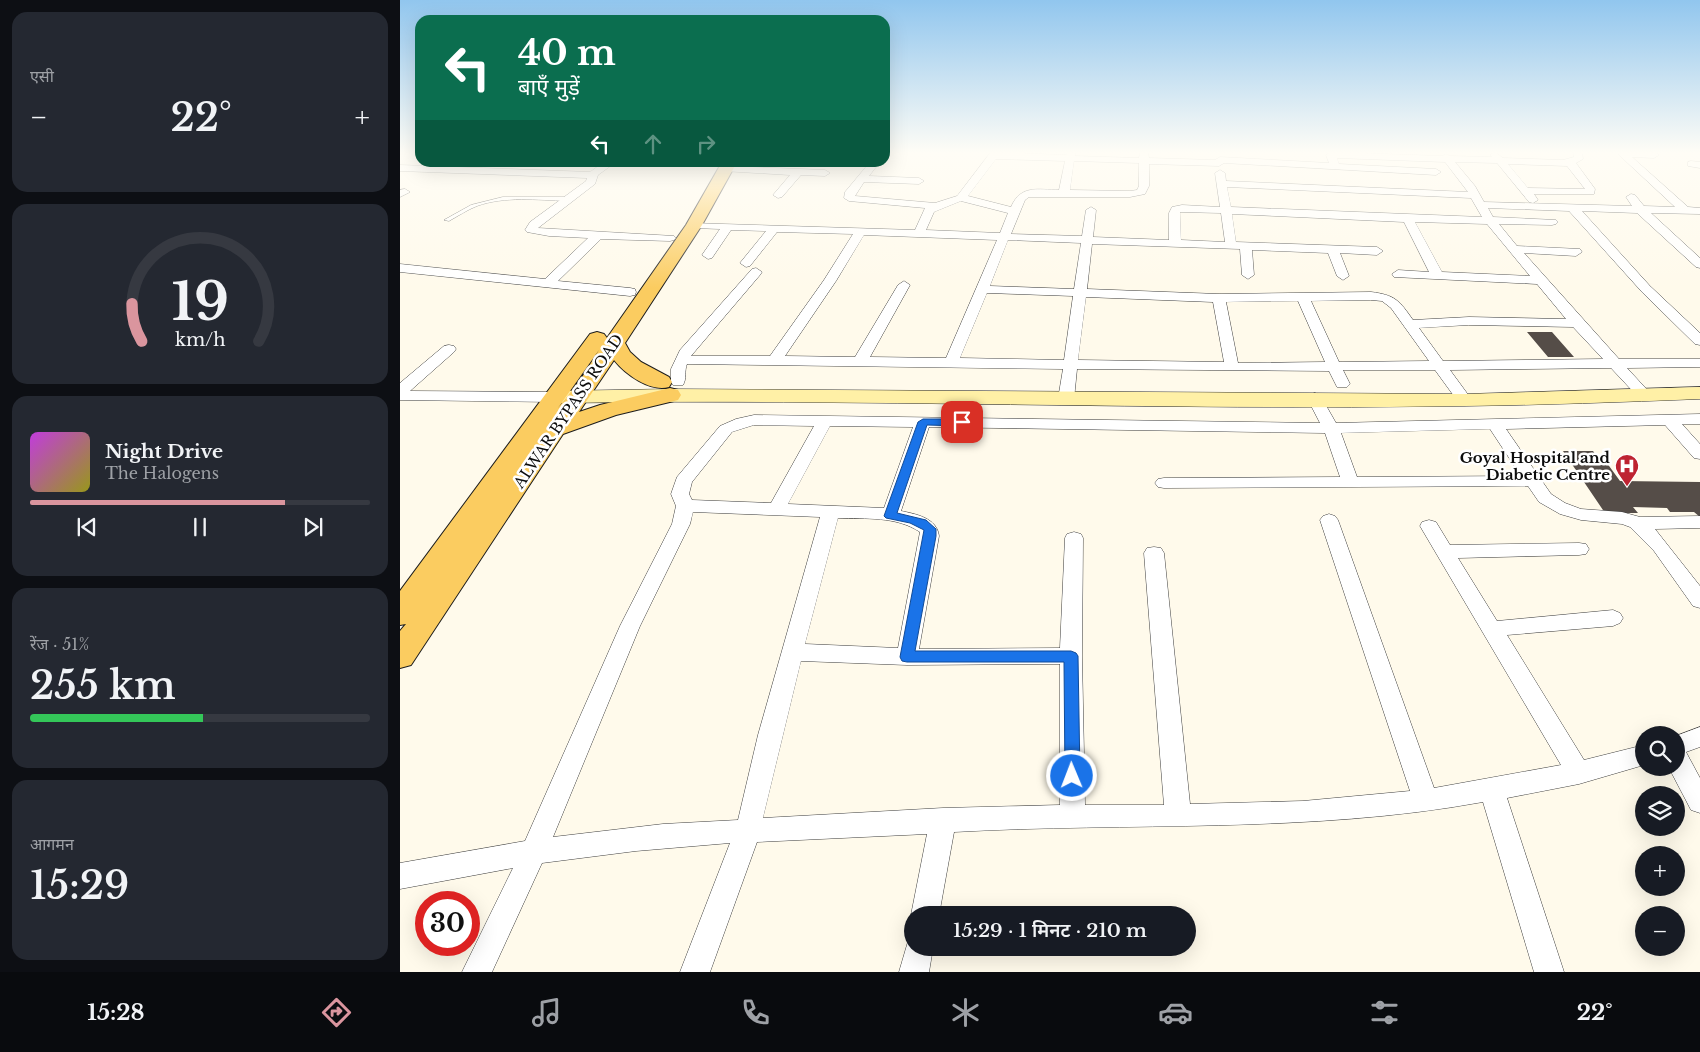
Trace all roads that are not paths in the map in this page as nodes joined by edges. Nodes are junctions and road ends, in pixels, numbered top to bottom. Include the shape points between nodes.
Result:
1 (701, 197) edge
2 (708, 197) edge
3 (849, 197) edge
4 (1021, 197) edge
5 (1225, 197) edge
6 (1451, 197) edge
7 (1476, 197) edge
8 (1531, 197) edge
9 (1631, 197) dead end
10 (1671, 197) edge
11 (961, 198) joint
12 (567, 199) joint
13 (1478, 200) junction
14 (936, 206) junction
15 (1538, 206) junction
16 (1572, 207) junction
17 (1091, 210) dead end
18 (1227, 210) junction
19 (1641, 210) junction
20 (1013, 211) junction
21 (1686, 211) junction
22 (1700, 211) edge
23 (1408, 219) junction
24 (447, 220) dead end
25 (1490, 221) junction
26 (1552, 222) dead end
27 (694, 225) junction
28 (727, 226) junction
29 (774, 228) junction
30 (860, 232) junction
31 (918, 234) junction
32 (598, 235) junction
33 (1002, 237) junction
34 (670, 238) junction
35 (1086, 241) junction
36 (1176, 244) junction
37 (1231, 246) junction
38 (1246, 247) junction
39 (1515, 249) junction
40 (1333, 251) junction
41 (1377, 251) dead end
42 (1576, 252) dead end
43 (708, 255) dead end
44 (1700, 264) edge
45 (400, 268) edge
46 (1398, 274) dead end
47 (1248, 275) dead end
48 (1437, 275) junction
49 (1343, 276) dead end
50 (1542, 280) junction
51 (548, 283) junction
52 (904, 285) dead end
53 (981, 289) junction
54 (630, 292) junction
55 (1079, 292) junction
56 (1219, 298) junction
57 (1302, 298) junction
58 (1578, 323) junction
59 (1410, 324) junction
60 (1684, 326) junction
61 (1700, 326) edge
62 (1700, 341) edge
63 (614, 342) junction
64 (448, 348) dead end
65 (681, 360) junction
66 (860, 360) junction
67 (774, 361) junction
68 (951, 363) junction
69 (1616, 363) junction
70 (1700, 363) edge
71 (1439, 366) junction
72 (1232, 367) junction
73 (1338, 375) junction
74 (1700, 380) edge
75 (1067, 383) junction
76 (670, 386) junction
77 (573, 389) junction
78 (1638, 389) junction
79 (400, 391) edge
80 (1459, 393) junction
81 (1700, 393) edge
82 (400, 396) edge
83 (1315, 398) junction
84 (1700, 419) edge
85 (1670, 420) junction
86 (824, 422) junction
87 (923, 422) junction
88 (1495, 425) junction
89 (1332, 428) junction
90 (554, 429) junction
91 (1700, 454) edge
92 (1350, 481) junction
93 (1532, 481) junction
94 (1164, 483) dead end
95 (686, 506) junction
96 (777, 508) junction
97 (830, 512) junction
98 (890, 516) junction
99 (1329, 520) dead end
100 (1700, 522) edge
101 (1637, 523) junction
102 (1429, 526) dead end
103 (1074, 538) dead end
104 (1578, 549) dead end
105 (1446, 552) junction
106 (1154, 554) dead end
107 (1700, 601) edge
108 (400, 614) edge
109 (1613, 618) dead end
110 (1492, 629) junction
111 (792, 652) junction
112 (400, 656) edge
113 (1071, 656) junction
114 (907, 657) junction
115 (1700, 737) edge
116 (1685, 743) edge
117 (1635, 757) edge
118 (1579, 773) junction
119 (1685, 774) edge
120 (1492, 791) junction
121 (1426, 801) junction
122 (1700, 802) edge
123 (1073, 816) junction
124 (1178, 816) junction
125 (943, 820) junction
126 (748, 830) junction
127 (534, 852) junction
128 (400, 876) edge
129 (927, 906) edge
130 (917, 956) edge
131 (477, 972) edge
132 (695, 972) edge
133 (914, 972) edge
134 (1549, 972) edge

1 - 34 main road
2 - 27 main road, ALWAR BYPASS ROAD
3 - 14 street
4 - 20 street
5 - 18 street
6 - 13 street
7 - 13 street
8 - 15 street
9 - 19 street
10 - 21 street
11 - 14 street
11 - 20 street
12 - 24 lane via 492,200 474,205
12 - 32 street via 534,224 531,230
13 - 15 street
13 - 25 street
14 - 31 street via 925,217
15 - 16 street
16 - 19 street
16 - 60 street
17 - 35 street
18 - 23 street
18 - 36 street via 1176,209 1173,218
18 - 37 street
19 - 21 street
19 - 44 street
20 - 33 street
21 - 22 street
23 - 25 street
23 - 48 street
25 - 26 street
25 - 39 street
27 - 28 street
27 - 63 main road, ALWAR BYPASS ROAD
28 - 29 street
28 - 43 street
29 - 30 street
29 - 65 street via 751,267
30 - 31 street
30 - 67 street
31 - 33 street
32 - 34 street
32 - 51 street
33 - 35 street
33 - 53 street
34 - 54 main road
35 - 36 street
35 - 55 street
36 - 37 street
37 - 38 street
38 - 40 street
38 - 47 street
39 - 42 street
39 - 50 street
40 - 41 street
40 - 49 street
45 - 51 street
46 - 48 street
48 - 50 street
50 - 58 street
51 - 54 street
52 - 66 street
53 - 55 street
53 - 68 street
54 - 77 main road
55 - 56 street
55 - 75 street
56 - 57 street
56 - 72 street
57 - 59 street via 1386,298 1396,305
57 - 73 street
58 - 59 street via 1470,321
58 - 69 street
59 - 71 street
60 - 61 street
60 - 62 street
63 - 76 main road via 618,353 638,372
63 - 77 main road, ALWAR BYPASS ROAD
64 - 79 street
65 - 67 street
65 - 76 street
66 - 67 street
66 - 68 street
68 - 75 street
69 - 70 street
69 - 71 street
69 - 78 street
71 - 73 street
71 - 80 street
72 - 73 street
72 - 75 street
73 - 75 main road
73 - 80 main road
74 - 78 main road
75 - 76 main road
75 - 83 main road
76 - 77 main road
76 - 90 main road
77 - 82 street
77 - 90 main road, ALWAR BYPASS ROAD
77 - 108 main road, ALWAR BYPASS ROAD via 525,437
78 - 80 main road
78 - 81 main road
80 - 83 main road
83 - 89 street
84 - 85 street
85 - 88 street
85 - 91 street
86 - 87 street
86 - 95 street via 754,420 726,429 683,481 680,494
86 - 96 street
87 - 89 street
87 - 98 street
88 - 89 street
88 - 93 street
89 - 92 street
90 - 112 main road, ALWAR BYPASS ROAD
92 - 93 street
92 - 94 street
93 - 101 street via 1545,498 1568,512
95 - 96 street
95 - 127 street via 630,626
96 - 97 street
97 - 98 street
97 - 111 street
98 - 114 street via 922,523 930,529
99 - 121 street
100 - 101 street
101 - 107 street via 1652,537
102 - 105 street
103 - 113 street
104 - 105 street
105 - 110 street
106 - 124 street
109 - 110 street
110 - 118 street
111 - 114 street
111 - 126 street
113 - 114 street
113 - 123 street
115 - 116 street
117 - 118 street
118 - 120 street
119 - 122 street
120 - 121 street
120 - 134 street
121 - 124 street via 1303,812
123 - 124 street
123 - 125 street
125 - 126 street
125 - 129 street
126 - 127 street via 637,838
126 - 132 street
127 - 128 street
127 - 131 street
130 - 133 street

